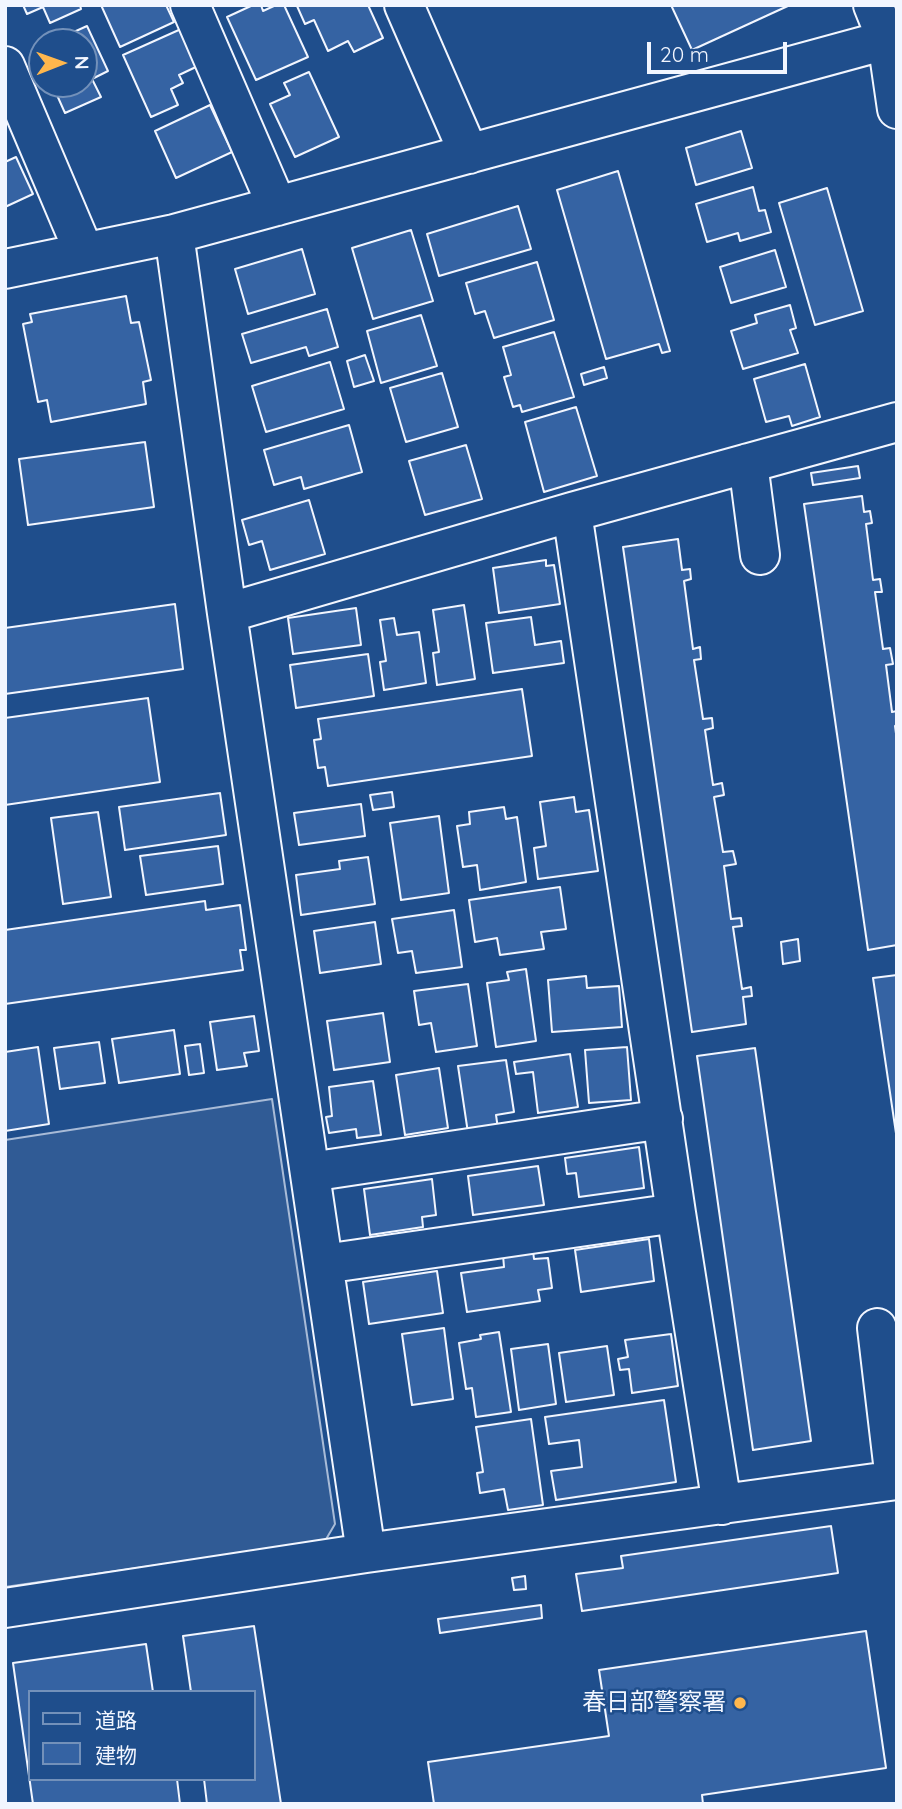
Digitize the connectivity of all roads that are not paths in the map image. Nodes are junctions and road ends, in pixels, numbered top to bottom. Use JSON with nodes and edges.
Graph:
{"nodes":[{"id":1,"x":190,"y":5,"type":"edge"},
{"id":2,"x":404,"y":5,"type":"edge"},
{"id":3,"x":885,"y":27,"type":"edge"},
{"id":4,"x":5,"y":66,"type":"edge"},
{"id":5,"x":897,"y":109,"type":"edge"},
{"id":6,"x":469,"y":154,"type":"junction"},
{"id":7,"x":277,"y":206,"type":"junction"},
{"id":8,"x":174,"y":234,"type":"junction"},
{"id":9,"x":84,"y":253,"type":"junction"},
{"id":10,"x":5,"y":269,"type":"edge"},
{"id":11,"x":897,"y":422,"type":"edge"},
{"id":12,"x":748,"y":463,"type":"junction"},
{"id":13,"x":572,"y":512,"type":"junction"},
{"id":14,"x":760,"y":555,"type":"dead end"},
{"id":15,"x":227,"y":613,"type":"junction"},
{"id":16,"x":663,"y":1119,"type":"junction"},
{"id":17,"x":310,"y":1172,"type":"junction"},
{"id":18,"x":676,"y":1213,"type":"junction"},
{"id":19,"x":324,"y":1264,"type":"junction"},
{"id":20,"x":877,"y":1328,"type":"dead end"},
{"id":21,"x":896,"y":1480,"type":"edge"},
{"id":22,"x":722,"y":1505,"type":"junction"},
{"id":23,"x":366,"y":1553,"type":"junction"},
{"id":24,"x":5,"y":1608,"type":"edge"}],
"edges":[{"from":1,"to":7,"type":"street"},
{"from":2,"to":6,"type":"street"},
{"from":3,"to":5,"type":"street"},
{"from":3,"to":6,"type":"street"},
{"from":4,"to":9,"type":"street"},
{"from":6,"to":7,"type":"street"},
{"from":7,"to":8,"type":"street"},
{"from":8,"to":9,"type":"street"},
{"from":8,"to":15,"type":"street"},
{"from":9,"to":10,"type":"street"},
{"from":11,"to":12,"type":"street"},
{"from":12,"to":13,"type":"street"},
{"from":12,"to":14,"type":"street"},
{"from":13,"to":15,"type":"street"},
{"from":13,"to":16,"type":"street"},
{"from":15,"to":17,"type":"street"},
{"from":16,"to":17,"type":"street"},
{"from":16,"to":18,"type":"street"},
{"from":17,"to":19,"type":"street"},
{"from":18,"to":19,"type":"street"},
{"from":18,"to":22,"type":"street"},
{"from":19,"to":23,"type":"street"},
{"from":20,"to":21,"type":"street"},
{"from":21,"to":22,"type":"street"},
{"from":22,"to":23,"type":"street"},
{"from":23,"to":24,"type":"street"}]}
